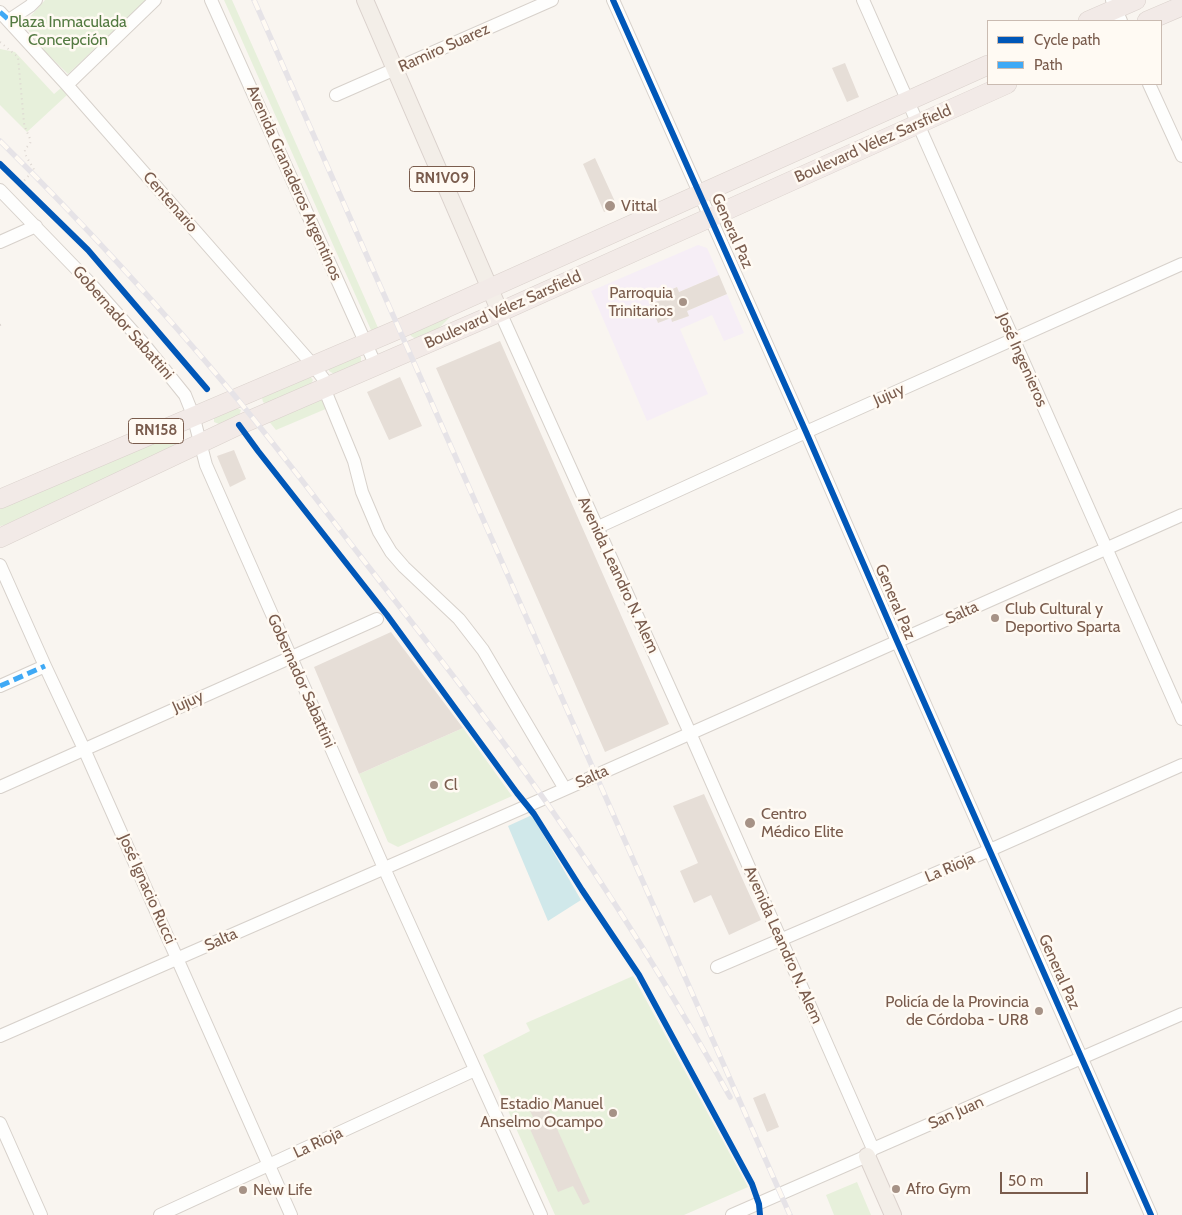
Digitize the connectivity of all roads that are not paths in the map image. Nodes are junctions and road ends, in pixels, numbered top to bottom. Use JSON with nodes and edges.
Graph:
{"nodes":[{"id":1,"x":36,"y":0,"type":"edge"},
{"id":2,"x":155,"y":0,"type":"edge"},
{"id":3,"x":212,"y":0,"type":"edge"},
{"id":4,"x":365,"y":0,"type":"edge"},
{"id":5,"x":552,"y":0,"type":"edge"},
{"id":6,"x":613,"y":0,"type":"edge"},
{"id":7,"x":863,"y":0,"type":"edge"},
{"id":8,"x":1136,"y":0,"type":"edge"},
{"id":9,"x":1182,"y":6,"type":"edge"},
{"id":10,"x":1116,"y":10,"type":"edge"},
{"id":11,"x":4,"y":16,"type":"edge"},
{"id":12,"x":1091,"y":20,"type":"edge"},
{"id":13,"x":1149,"y":20,"type":"edge"},
{"id":14,"x":987,"y":65,"type":"edge"},
{"id":15,"x":395,"y":70,"type":"junction"},
{"id":16,"x":67,"y":85,"type":"junction"},
{"id":17,"x":1006,"y":85,"type":"edge"},
{"id":18,"x":1149,"y":85,"type":"edge"},
{"id":19,"x":336,"y":95,"type":"dead end"},
{"id":20,"x":908,"y":101,"type":"junction"},
{"id":21,"x":918,"y":124,"type":"junction"},
{"id":22,"x":1182,"y":156,"type":"edge"},
{"id":23,"x":0,"y":190,"type":"edge"},
{"id":24,"x":700,"y":193,"type":"junction"},
{"id":25,"x":710,"y":217,"type":"junction"},
{"id":26,"x":36,"y":226,"type":"junction"},
{"id":27,"x":0,"y":242,"type":"edge"},
{"id":28,"x":1182,"y":264,"type":"edge"},
{"id":29,"x":489,"y":288,"type":"junction"},
{"id":30,"x":500,"y":312,"type":"junction"},
{"id":31,"x":1013,"y":340,"type":"junction"},
{"id":32,"x":365,"y":343,"type":"junction"},
{"id":33,"x":313,"y":365,"type":"junction"},
{"id":34,"x":376,"y":366,"type":"junction"},
{"id":35,"x":326,"y":387,"type":"junction"},
{"id":36,"x":194,"y":415,"type":"junction"},
{"id":37,"x":806,"y":432,"type":"junction"},
{"id":38,"x":200,"y":444,"type":"junction"},
{"id":39,"x":0,"y":499,"type":"edge"},
{"id":40,"x":1182,"y":515,"type":"edge"},
{"id":41,"x":596,"y":528,"type":"junction"},
{"id":42,"x":0,"y":538,"type":"edge"},
{"id":43,"x":1106,"y":549,"type":"junction"},
{"id":44,"x":0,"y":565,"type":"edge"},
{"id":45,"x":377,"y":619,"type":"dead end"},
{"id":46,"x":896,"y":642,"type":"junction"},
{"id":47,"x":290,"y":657,"type":"junction"},
{"id":48,"x":45,"y":666,"type":"junction"},
{"id":49,"x":0,"y":686,"type":"edge"},
{"id":50,"x":1182,"y":719,"type":"edge"},
{"id":51,"x":690,"y":733,"type":"junction"},
{"id":52,"x":84,"y":749,"type":"junction"},
{"id":53,"x":1182,"y":765,"type":"edge"},
{"id":54,"x":0,"y":787,"type":"edge"},
{"id":55,"x":565,"y":789,"type":"junction"},
{"id":56,"x":990,"y":850,"type":"junction"},
{"id":57,"x":384,"y":868,"type":"junction"},
{"id":58,"x":781,"y":940,"type":"junction"},
{"id":59,"x":178,"y":959,"type":"junction"},
{"id":60,"x":717,"y":967,"type":"dead end"},
{"id":61,"x":1182,"y":1014,"type":"edge"},
{"id":62,"x":0,"y":1036,"type":"edge"},
{"id":63,"x":1082,"y":1057,"type":"junction"},
{"id":64,"x":475,"y":1070,"type":"junction"},
{"id":65,"x":0,"y":1123,"type":"edge"},
{"id":66,"x":870,"y":1153,"type":"junction"},
{"id":67,"x":268,"y":1165,"type":"junction"},
{"id":68,"x":41,"y":1215,"type":"edge"},
{"id":69,"x":160,"y":1215,"type":"edge"},
{"id":70,"x":291,"y":1215,"type":"edge"},
{"id":71,"x":541,"y":1215,"type":"edge"},
{"id":72,"x":732,"y":1215,"type":"edge"},
{"id":73,"x":893,"y":1215,"type":"edge"},
{"id":74,"x":1151,"y":1215,"type":"edge"}],
"edges":[{"from":1,"to":11,"type":"street"},
{"from":2,"to":16,"type":"street"},
{"from":3,"to":32,"type":"street","name":"Avenida Granaderos Argentinos"},
{"from":4,"to":15,"type":"main road","name":"Avenida Leandro N. Alem","number":"RN1V09"},
{"from":5,"to":15,"type":"street","name":"Ramiro Suarez"},
{"from":6,"to":24,"type":"street","name":"General Paz"},
{"from":7,"to":20,"type":"street","name":"José Ingenieros"},
{"from":8,"to":10,"type":"highway"},
{"from":9,"to":13,"type":"highway"},
{"from":10,"to":12,"type":"highway"},
{"from":11,"to":16,"type":"street","name":"Centenario"},
{"from":14,"to":20,"type":"highway","name":"Boulevard Vélez Sarsfield","number":"RN158"},
{"from":15,"to":19,"type":"street","name":"Ramiro Suarez"},
{"from":15,"to":29,"type":"main road","name":"Avenida Leandro N. Alem","number":"RN1V09"},
{"from":16,"to":33,"type":"street","name":"Centenario"},
{"from":17,"to":21,"type":"highway","name":"Boulevard Vélez Sarsfield","number":"RN158"},
{"from":18,"to":22,"type":"street"},
{"from":20,"to":21,"type":"street","name":"José Ingenieros"},
{"from":20,"to":24,"type":"highway","name":"Boulevard Vélez Sarsfield","number":"RN158"},
{"from":21,"to":25,"type":"highway","name":"Boulevard Vélez Sarsfield","number":"RN158"},
{"from":21,"to":31,"type":"street","name":"José Ingenieros"},
{"from":23,"to":26,"type":"street","name":"Gobernador Sabattini"},
{"from":24,"to":25,"type":"street","name":"General Paz"},
{"from":24,"to":29,"type":"highway","name":"Boulevard Vélez Sarsfield","number":"RN158"},
{"from":25,"to":30,"type":"highway","name":"Boulevard Vélez Sarsfield","number":"RN158"},
{"from":25,"to":37,"type":"street","name":"General Paz"},
{"from":26,"to":27,"type":"street"},
{"from":26,"to":36,"type":"street","name":"Gobernador Sabattini"},
{"from":28,"to":31,"type":"street","name":"Jujuy"},
{"from":29,"to":30,"type":"main road","name":"Avenida Leandro N. Alem","number":"RN1V09"},
{"from":29,"to":32,"type":"highway","name":"Boulevard Vélez Sarsfield","number":"RN158"},
{"from":30,"to":34,"type":"highway","name":"Boulevard Vélez Sarsfield","number":"RN158"},
{"from":30,"to":41,"type":"street","name":"Avenida Leandro N. Alem"},
{"from":31,"to":37,"type":"street","name":"Jujuy"},
{"from":31,"to":43,"type":"street","name":"José Ingenieros"},
{"from":32,"to":33,"type":"highway","name":"Boulevard Vélez Sarsfield","number":"RN158"},
{"from":32,"to":34,"type":"street","name":"Avenida Granaderos Argentinos"},
{"from":33,"to":35,"type":"street","name":"Centenario"},
{"from":33,"to":36,"type":"highway","name":"Boulevard Vélez Sarsfield","number":"RN158"},
{"from":34,"to":35,"type":"highway","name":"Boulevard Vélez Sarsfield","number":"RN158"},
{"from":35,"to":38,"type":"highway","name":"Boulevard Vélez Sarsfield","number":"RN158"},
{"from":35,"to":55,"type":"street","name":"Centenario"},
{"from":36,"to":38,"type":"street","name":"Gobernador Sabattini"},
{"from":36,"to":39,"type":"highway","name":"Boulevard Vélez Sarsfield","number":"RN158"},
{"from":37,"to":41,"type":"street","name":"Jujuy"},
{"from":37,"to":46,"type":"street","name":"General Paz"},
{"from":38,"to":42,"type":"highway","name":"Boulevard Vélez Sarsfield","number":"RN158"},
{"from":38,"to":47,"type":"street","name":"Gobernador Sabattini"},
{"from":40,"to":43,"type":"street","name":"Salta"},
{"from":41,"to":51,"type":"street","name":"Avenida Leandro N. Alem"},
{"from":43,"to":46,"type":"street","name":"Salta"},
{"from":43,"to":50,"type":"street","name":"José Ingenieros"},
{"from":44,"to":48,"type":"street","name":"José Ignacio Rucci"},
{"from":45,"to":47,"type":"street","name":"Jujuy"},
{"from":46,"to":51,"type":"street","name":"Salta"},
{"from":46,"to":56,"type":"street","name":"General Paz"},
{"from":47,"to":52,"type":"street","name":"Jujuy"},
{"from":47,"to":57,"type":"street","name":"Gobernador Sabattini"},
{"from":48,"to":49,"type":"street"},
{"from":48,"to":52,"type":"street","name":"José Ignacio Rucci"},
{"from":51,"to":55,"type":"street","name":"Salta"},
{"from":51,"to":58,"type":"street","name":"Avenida Leandro N. Alem"},
{"from":52,"to":54,"type":"street","name":"Jujuy"},
{"from":52,"to":59,"type":"street","name":"José Ignacio Rucci"},
{"from":53,"to":56,"type":"street","name":"La Rioja"},
{"from":55,"to":57,"type":"street","name":"Salta"},
{"from":56,"to":58,"type":"street","name":"La Rioja"},
{"from":56,"to":63,"type":"street","name":"General Paz"},
{"from":57,"to":59,"type":"street","name":"Salta"},
{"from":57,"to":64,"type":"street","name":"Gobernador Sabattini"},
{"from":58,"to":60,"type":"street","name":"La Rioja"},
{"from":58,"to":66,"type":"street","name":"Avenida Leandro N. Alem"},
{"from":59,"to":62,"type":"street","name":"Salta"},
{"from":59,"to":67,"type":"street","name":"José Ignacio Rucci"},
{"from":61,"to":63,"type":"street","name":"San Juan"},
{"from":63,"to":66,"type":"street","name":"San Juan"},
{"from":63,"to":74,"type":"street","name":"General Paz"},
{"from":64,"to":67,"type":"street","name":"La Rioja"},
{"from":64,"to":71,"type":"street","name":"Gobernador Sabattini"},
{"from":65,"to":68,"type":"street"},
{"from":66,"to":72,"type":"street","name":"San Juan"},
{"from":66,"to":73,"type":"main road","name":"Avenida Leandro N. Alem"},
{"from":67,"to":69,"type":"street","name":"La Rioja"},
{"from":67,"to":70,"type":"street","name":"José Ignacio Rucci"}]}
